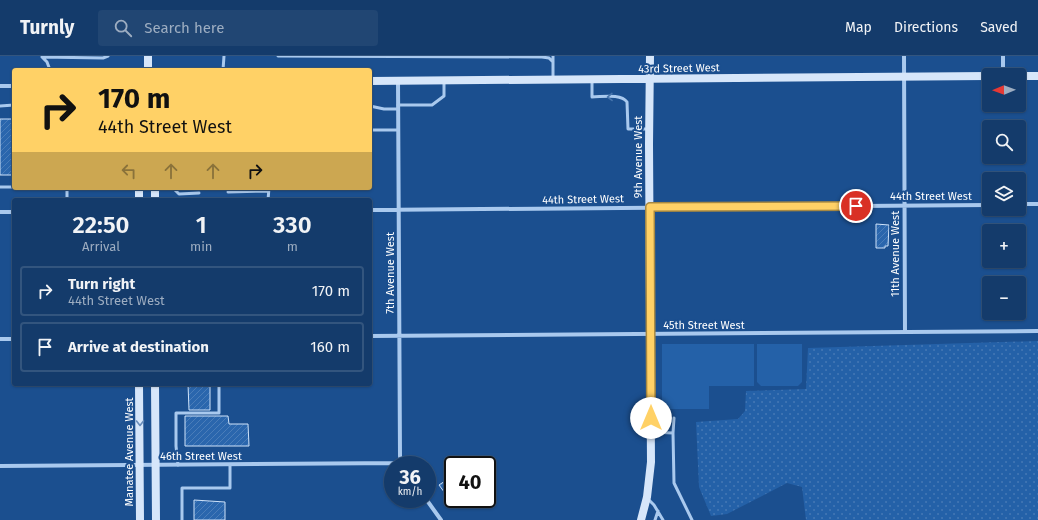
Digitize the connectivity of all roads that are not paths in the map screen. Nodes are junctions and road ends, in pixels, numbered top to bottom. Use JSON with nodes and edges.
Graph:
{"nodes":[{"id":1,"x":42,"y":56,"type":"edge"},
{"id":2,"x":108,"y":56,"type":"edge"},
{"id":3,"x":148,"y":56,"type":"edge"},
{"id":4,"x":224,"y":56,"type":"edge"},
{"id":5,"x":278,"y":56,"type":"edge"},
{"id":6,"x":553,"y":56,"type":"edge"},
{"id":7,"x":650,"y":56,"type":"edge"},
{"id":8,"x":904,"y":56,"type":"edge"},
{"id":9,"x":1003,"y":56,"type":"edge"},
{"id":10,"x":553,"y":62,"type":"junction"},
{"id":11,"x":49,"y":68,"type":"edge"},
{"id":12,"x":148,"y":68,"type":"edge"},
{"id":13,"x":223,"y":68,"type":"edge"},
{"id":14,"x":1003,"y":68,"type":"edge"},
{"id":15,"x":982,"y":76,"type":"edge"},
{"id":16,"x":1026,"y":76,"type":"edge"},
{"id":17,"x":1038,"y":76,"type":"edge"},
{"id":18,"x":904,"y":77,"type":"junction"},
{"id":19,"x":592,"y":79,"type":"junction"},
{"id":20,"x":650,"y":79,"type":"junction"},
{"id":21,"x":398,"y":80,"type":"junction"},
{"id":22,"x":444,"y":80,"type":"junction"},
{"id":23,"x":553,"y":80,"type":"junction"},
{"id":24,"x":372,"y":81,"type":"edge"},
{"id":25,"x":0,"y":86,"type":"edge"},
{"id":26,"x":12,"y":86,"type":"edge"},
{"id":27,"x":12,"y":105,"type":"edge"},
{"id":28,"x":0,"y":106,"type":"edge"},
{"id":29,"x":372,"y":106,"type":"edge"},
{"id":30,"x":398,"y":107,"type":"junction"},
{"id":31,"x":649,"y":129,"type":"junction"},
{"id":32,"x":372,"y":130,"type":"edge"},
{"id":33,"x":398,"y":130,"type":"junction"},
{"id":34,"x":0,"y":187,"type":"edge"},
{"id":35,"x":12,"y":187,"type":"edge"},
{"id":36,"x":174,"y":190,"type":"edge"},
{"id":37,"x":268,"y":190,"type":"edge"},
{"id":38,"x":228,"y":192,"type":"dead end"},
{"id":39,"x":199,"y":193,"type":"dead end"},
{"id":40,"x":1026,"y":204,"type":"edge"},
{"id":41,"x":1038,"y":204,"type":"edge"},
{"id":42,"x":904,"y":205,"type":"junction"},
{"id":43,"x":982,"y":205,"type":"edge"},
{"id":44,"x":650,"y":207,"type":"junction"},
{"id":45,"x":372,"y":210,"type":"edge"},
{"id":46,"x":398,"y":210,"type":"junction"},
{"id":47,"x":0,"y":212,"type":"edge"},
{"id":48,"x":12,"y":212,"type":"edge"},
{"id":49,"x":1038,"y":331,"type":"edge"},
{"id":50,"x":905,"y":332,"type":"junction"},
{"id":51,"x":651,"y":334,"type":"junction"},
{"id":52,"x":372,"y":336,"type":"edge"},
{"id":53,"x":400,"y":336,"type":"junction"},
{"id":54,"x":0,"y":339,"type":"edge"},
{"id":55,"x":12,"y":339,"type":"edge"},
{"id":56,"x":139,"y":386,"type":"edge"},
{"id":57,"x":155,"y":386,"type":"edge"},
{"id":58,"x":219,"y":386,"type":"edge"},
{"id":59,"x":674,"y":418,"type":"dead end"},
{"id":60,"x":651,"y":432,"type":"junction"},
{"id":61,"x":673,"y":433,"type":"junction"},
{"id":62,"x":400,"y":456,"type":"edge"},
{"id":63,"x":384,"y":464,"type":"edge"},
{"id":64,"x":156,"y":465,"type":"junction"},
{"id":65,"x":178,"y":465,"type":"junction"},
{"id":66,"x":230,"y":465,"type":"junction"},
{"id":67,"x":0,"y":466,"type":"edge"},
{"id":68,"x":140,"y":466,"type":"junction"},
{"id":69,"x":647,"y":497,"type":"junction"},
{"id":70,"x":432,"y":508,"type":"edge"},
{"id":71,"x":658,"y":511,"type":"junction"},
{"id":72,"x":140,"y":520,"type":"edge"},
{"id":73,"x":156,"y":520,"type":"edge"},
{"id":74,"x":182,"y":520,"type":"edge"},
{"id":75,"x":441,"y":520,"type":"edge"},
{"id":76,"x":641,"y":520,"type":"edge"},
{"id":77,"x":655,"y":520,"type":"edge"},
{"id":78,"x":663,"y":520,"type":"edge"},
{"id":79,"x":692,"y":520,"type":"edge"}],
"edges":[{"from":1,"to":2,"type":"lane"},
{"from":1,"to":11,"type":"lane"},
{"from":3,"to":12,"type":"street"},
{"from":4,"to":13,"type":"lane"},
{"from":5,"to":10,"type":"lane"},
{"from":6,"to":10,"type":"lane"},
{"from":7,"to":20,"type":"street","name":"9th Avenue West"},
{"from":8,"to":18,"type":"street","name":"11th Avenue West"},
{"from":9,"to":14,"type":"street"},
{"from":10,"to":23,"type":"lane"},
{"from":15,"to":18,"type":"street","name":"43rd Street West"},
{"from":16,"to":17,"type":"street"},
{"from":18,"to":20,"type":"street","name":"43rd Street West"},
{"from":18,"to":42,"type":"street","name":"11th Avenue West"},
{"from":19,"to":20,"type":"street","name":"43rd Street West"},
{"from":19,"to":23,"type":"street","name":"43rd Street West"},
{"from":31,"to":19,"type":"lane","one_way":true},
{"from":20,"to":31,"type":"street","name":"9th Avenue West"},
{"from":21,"to":22,"type":"street","name":"43rd Street West"},
{"from":21,"to":24,"type":"street","name":"43rd Street West"},
{"from":21,"to":30,"type":"street","name":"7th Avenue West"},
{"from":22,"to":23,"type":"street","name":"43rd Street West"},
{"from":22,"to":30,"type":"lane"},
{"from":25,"to":26,"type":"street"},
{"from":27,"to":28,"type":"lane"},
{"from":29,"to":30,"type":"lane"},
{"from":30,"to":33,"type":"street","name":"7th Avenue West"},
{"from":31,"to":44,"type":"street","name":"9th Avenue West"},
{"from":32,"to":33,"type":"lane"},
{"from":33,"to":46,"type":"street","name":"7th Avenue West"},
{"from":34,"to":35,"type":"lane"},
{"from":36,"to":39,"type":"lane"},
{"from":37,"to":38,"type":"lane"},
{"from":40,"to":41,"type":"street"},
{"from":42,"to":43,"type":"street","name":"44th Street West"},
{"from":42,"to":44,"type":"street","name":"44th Street West"},
{"from":42,"to":50,"type":"street","name":"11th Avenue West"},
{"from":44,"to":46,"type":"street","name":"44th Street West"},
{"from":44,"to":51,"type":"street","name":"9th Avenue West"},
{"from":45,"to":46,"type":"street","name":"44th Street West"},
{"from":46,"to":53,"type":"street","name":"7th Avenue West"},
{"from":47,"to":48,"type":"street"},
{"from":49,"to":50,"type":"street","name":"45th Street West"},
{"from":50,"to":51,"type":"street","name":"45th Street West"},
{"from":51,"to":53,"type":"street","name":"45th Street West"},
{"from":51,"to":60,"type":"street","name":"9th Avenue West"},
{"from":52,"to":53,"type":"street","name":"45th Street West"},
{"from":53,"to":62,"type":"street","name":"7th Avenue West"},
{"from":54,"to":55,"type":"street"},
{"from":56,"to":68,"type":"street","name":"Manatee Avenue West","one_way":true},
{"from":57,"to":64,"type":"street"},
{"from":58,"to":65,"type":"lane"},
{"from":59,"to":61,"type":"lane"},
{"from":60,"to":61,"type":"lane"},
{"from":60,"to":69,"type":"street","name":"9th Avenue West"},
{"from":61,"to":79,"type":"lane"},
{"from":63,"to":66,"type":"street","name":"46th Street West"},
{"from":64,"to":65,"type":"street","name":"46th Street West"},
{"from":64,"to":68,"type":"street","name":"46th Street West"},
{"from":64,"to":73,"type":"street"},
{"from":65,"to":66,"type":"street","name":"46th Street West"},
{"from":66,"to":74,"type":"lane"},
{"from":67,"to":68,"type":"street","name":"46th Street West"},
{"from":68,"to":72,"type":"street","name":"Manatee Avenue West"},
{"from":69,"to":71,"type":"lane"},
{"from":69,"to":76,"type":"street","name":"9th Avenue West"},
{"from":70,"to":75,"type":"street"},
{"from":71,"to":77,"type":"lane"},
{"from":71,"to":78,"type":"lane"}]}
